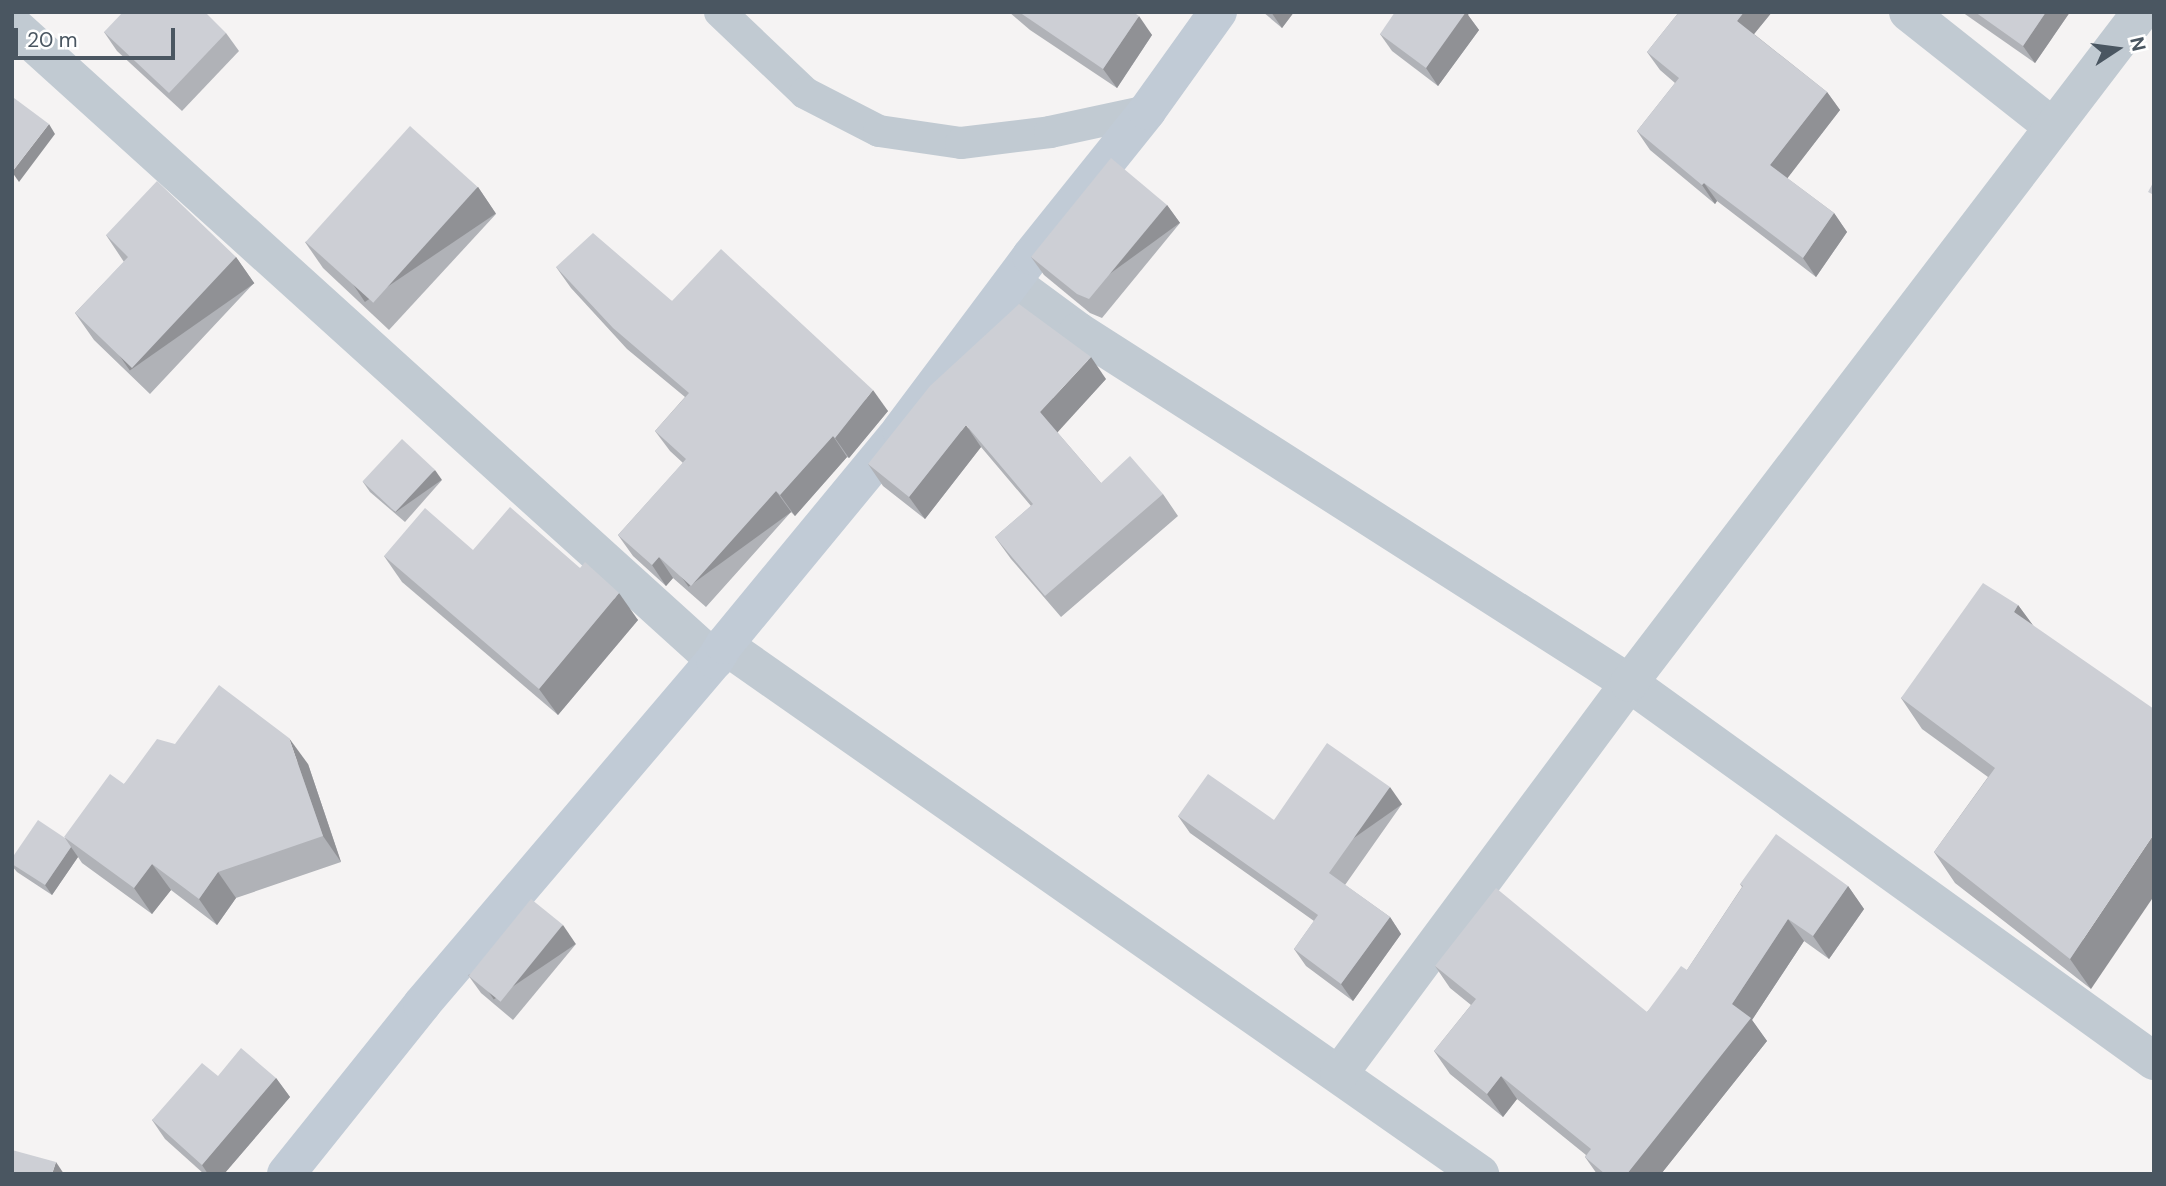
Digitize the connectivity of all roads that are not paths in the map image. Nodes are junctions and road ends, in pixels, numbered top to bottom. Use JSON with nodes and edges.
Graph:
{"nodes":[{"id":1,"x":720,"y":12,"type":"edge"},
{"id":2,"x":1218,"y":12,"type":"edge"},
{"id":3,"x":1908,"y":12,"type":"edge"},
{"id":4,"x":2141,"y":12,"type":"edge"},
{"id":5,"x":12,"y":24,"type":"edge"},
{"id":6,"x":1147,"y":111,"type":"junction"},
{"id":7,"x":2053,"y":127,"type":"junction"},
{"id":8,"x":1013,"y":283,"type":"junction"},
{"id":9,"x":720,"y":653,"type":"junction"},
{"id":10,"x":1629,"y":682,"type":"junction"},
{"id":11,"x":2154,"y":1061,"type":"edge"},
{"id":12,"x":1339,"y":1074,"type":"junction"},
{"id":13,"x":286,"y":1174,"type":"edge"},
{"id":14,"x":1480,"y":1174,"type":"edge"}],
"edges":[{"from":1,"to":6,"type":"lane"},
{"from":2,"to":6,"type":"street"},
{"from":3,"to":7,"type":"street"},
{"from":4,"to":7,"type":"street"},
{"from":5,"to":9,"type":"street"},
{"from":6,"to":8,"type":"street"},
{"from":7,"to":10,"type":"street"},
{"from":8,"to":9,"type":"street"},
{"from":8,"to":10,"type":"street"},
{"from":9,"to":12,"type":"street"},
{"from":9,"to":13,"type":"street"},
{"from":10,"to":11,"type":"street"},
{"from":10,"to":12,"type":"street"},
{"from":12,"to":14,"type":"street"}]}
